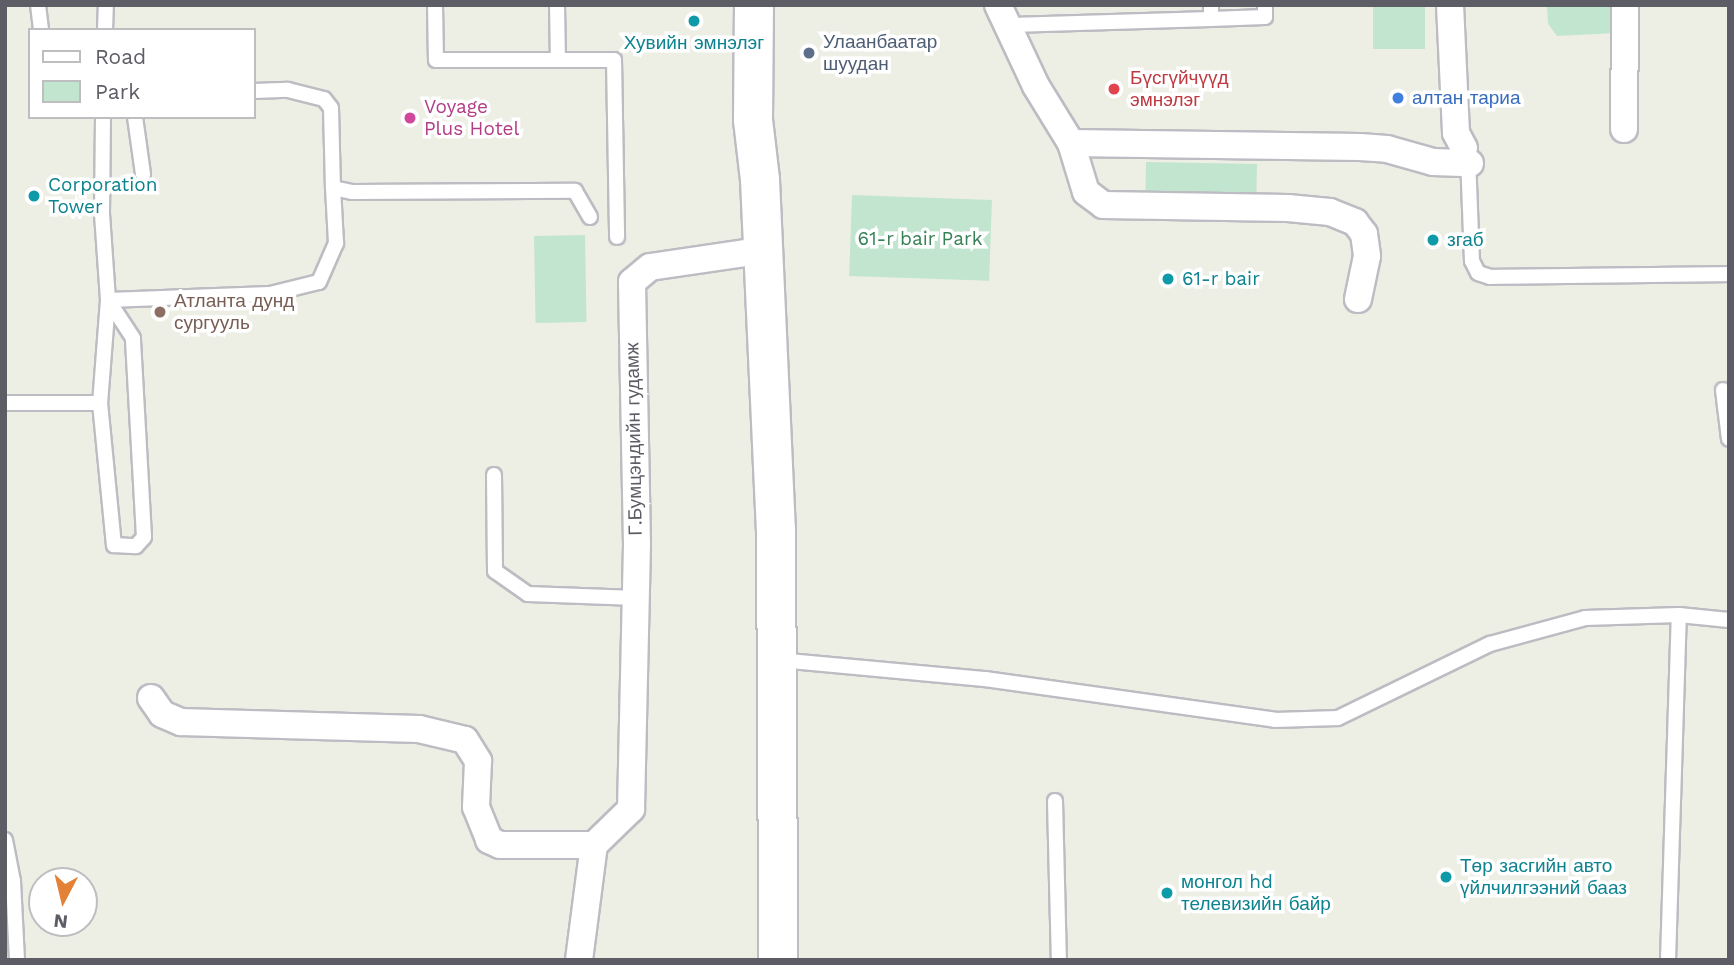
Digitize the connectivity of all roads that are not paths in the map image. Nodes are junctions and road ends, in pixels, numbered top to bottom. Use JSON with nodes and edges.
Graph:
{"nodes":[{"id":1,"x":38,"y":5,"type":"edge"},
{"id":2,"x":106,"y":5,"type":"edge"},
{"id":3,"x":435,"y":5,"type":"edge"},
{"id":4,"x":557,"y":5,"type":"edge"},
{"id":5,"x":754,"y":5,"type":"edge"},
{"id":6,"x":1265,"y":5,"type":"edge"},
{"id":7,"x":1451,"y":5,"type":"edge"},
{"id":8,"x":1625,"y":5,"type":"edge"},
{"id":9,"x":1211,"y":12,"type":"edge"},
{"id":10,"x":1004,"y":15,"type":"edge"},
{"id":11,"x":41,"y":28,"type":"edge"},
{"id":12,"x":105,"y":28,"type":"edge"},
{"id":13,"x":558,"y":60,"type":"junction"},
{"id":14,"x":256,"y":91,"type":"edge"},
{"id":15,"x":103,"y":119,"type":"edge"},
{"id":16,"x":135,"y":119,"type":"edge"},
{"id":17,"x":1624,"y":129,"type":"dead end"},
{"id":18,"x":1071,"y":143,"type":"junction"},
{"id":19,"x":1467,"y":155,"type":"junction"},
{"id":20,"x":143,"y":174,"type":"dead end"},
{"id":21,"x":333,"y":188,"type":"junction"},
{"id":22,"x":590,"y":217,"type":"dead end"},
{"id":23,"x":617,"y":237,"type":"dead end"},
{"id":24,"x":760,"y":250,"type":"junction"},
{"id":25,"x":1729,"y":274,"type":"edge"},
{"id":26,"x":1358,"y":299,"type":"dead end"},
{"id":27,"x":108,"y":300,"type":"junction"},
{"id":28,"x":1724,"y":390,"type":"dead end"},
{"id":29,"x":5,"y":403,"type":"edge"},
{"id":30,"x":100,"y":403,"type":"junction"},
{"id":31,"x":1729,"y":439,"type":"edge"},
{"id":32,"x":494,"y":475,"type":"dead end"},
{"id":33,"x":636,"y":598,"type":"junction"},
{"id":34,"x":1679,"y":615,"type":"junction"},
{"id":35,"x":1729,"y":620,"type":"edge"},
{"id":36,"x":775,"y":660,"type":"junction"},
{"id":37,"x":151,"y":698,"type":"dead end"},
{"id":38,"x":1055,"y":801,"type":"dead end"},
{"id":39,"x":5,"y":840,"type":"edge"},
{"id":40,"x":594,"y":845,"type":"junction"},
{"id":41,"x":17,"y":960,"type":"edge"},
{"id":42,"x":579,"y":960,"type":"edge"},
{"id":43,"x":778,"y":960,"type":"edge"},
{"id":44,"x":1059,"y":960,"type":"edge"},
{"id":45,"x":1668,"y":960,"type":"edge"}],
"edges":[{"from":1,"to":11,"type":"lane"},
{"from":2,"to":12,"type":"lane"},
{"from":3,"to":13,"type":"lane"},
{"from":4,"to":13,"type":"lane"},
{"from":5,"to":24,"type":"street"},
{"from":6,"to":9,"type":"lane"},
{"from":7,"to":19,"type":"street"},
{"from":8,"to":17,"type":"street"},
{"from":9,"to":10,"type":"lane"},
{"from":10,"to":18,"type":"street"},
{"from":13,"to":23,"type":"lane"},
{"from":14,"to":21,"type":"lane"},
{"from":15,"to":27,"type":"lane"},
{"from":16,"to":20,"type":"lane"},
{"from":18,"to":19,"type":"street"},
{"from":18,"to":26,"type":"street"},
{"from":19,"to":25,"type":"lane"},
{"from":21,"to":22,"type":"lane"},
{"from":21,"to":27,"type":"lane"},
{"from":24,"to":33,"type":"street","name":"Г.Бумцэндийн гудамж"},
{"from":24,"to":36,"type":"street"},
{"from":27,"to":30,"type":"lane"},
{"from":27,"to":30,"type":"lane"},
{"from":28,"to":31,"type":"lane"},
{"from":29,"to":30,"type":"lane"},
{"from":32,"to":33,"type":"lane"},
{"from":33,"to":40,"type":"street","name":"Г.Бумцэндийн гудамж"},
{"from":34,"to":35,"type":"lane"},
{"from":34,"to":36,"type":"lane"},
{"from":34,"to":45,"type":"lane"},
{"from":36,"to":43,"type":"street"},
{"from":37,"to":40,"type":"street"},
{"from":38,"to":44,"type":"lane"},
{"from":39,"to":41,"type":"lane"},
{"from":40,"to":42,"type":"street"}]}
